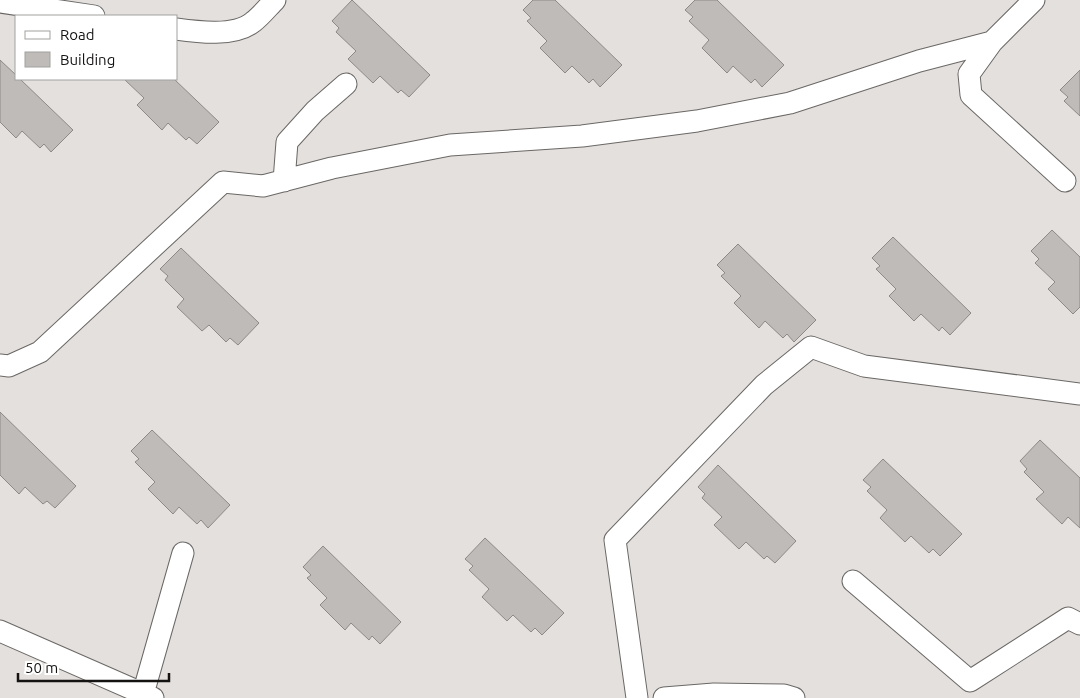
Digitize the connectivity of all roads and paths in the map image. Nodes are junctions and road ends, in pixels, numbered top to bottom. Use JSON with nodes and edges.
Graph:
{"nodes":[{"id":1,"x":276,"y":0,"type":"edge"},
{"id":2,"x":1034,"y":0,"type":"edge"},
{"id":3,"x":0,"y":2,"type":"edge"},
{"id":4,"x":87,"y":15,"type":"edge"},
{"id":5,"x":178,"y":29,"type":"edge"},
{"id":6,"x":992,"y":42,"type":"junction"},
{"id":7,"x":346,"y":84,"type":"dead end"},
{"id":8,"x":284,"y":181,"type":"junction"},
{"id":9,"x":1065,"y":181,"type":"dead end"},
{"id":10,"x":0,"y":365,"type":"edge"},
{"id":11,"x":1080,"y":394,"type":"edge"},
{"id":12,"x":183,"y":553,"type":"dead end"},
{"id":13,"x":853,"y":581,"type":"dead end"},
{"id":14,"x":1080,"y":624,"type":"edge"},
{"id":15,"x":0,"y":630,"type":"edge"},
{"id":16,"x":148,"y":696,"type":"edge"},
{"id":17,"x":637,"y":698,"type":"edge"},
{"id":18,"x":664,"y":698,"type":"edge"},
{"id":19,"x":794,"y":698,"type":"edge"}],
"edges":[{"from":1,"to":5,"type":"street"},
{"from":2,"to":6,"type":"street"},
{"from":3,"to":4,"type":"street"},
{"from":6,"to":8,"type":"street"},
{"from":6,"to":9,"type":"street"},
{"from":7,"to":8,"type":"street"},
{"from":8,"to":10,"type":"street"},
{"from":11,"to":17,"type":"street"},
{"from":12,"to":16,"type":"street"},
{"from":13,"to":14,"type":"street"},
{"from":15,"to":16,"type":"street"},
{"from":18,"to":19,"type":"street"}]}
